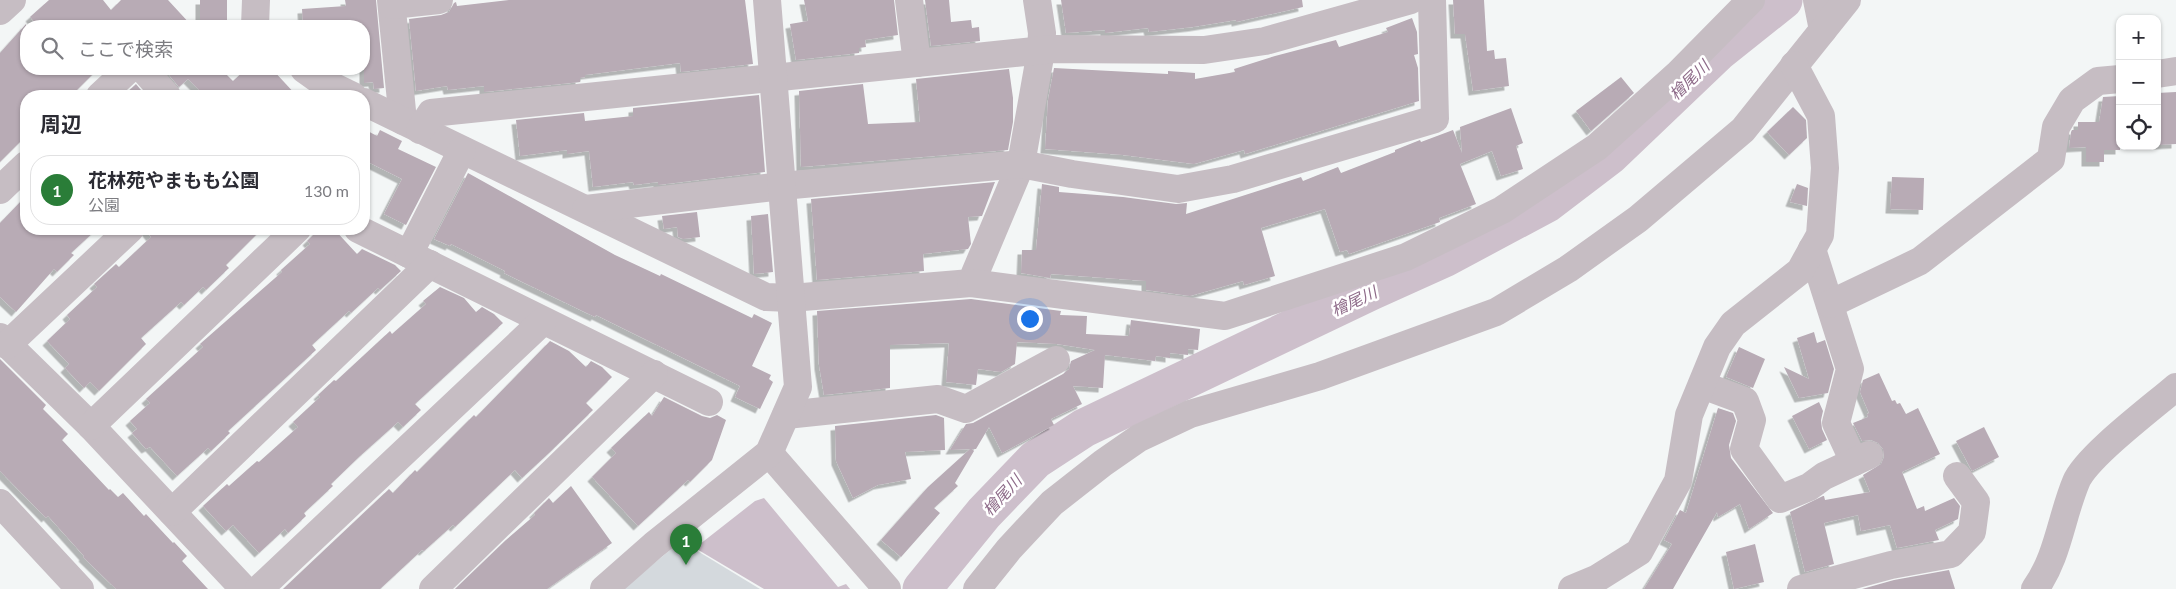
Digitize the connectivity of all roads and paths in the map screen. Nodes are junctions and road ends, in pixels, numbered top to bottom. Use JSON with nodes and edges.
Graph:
{"nodes":[{"id":1,"x":12,"y":0,"type":"edge"},
{"id":2,"x":256,"y":0,"type":"edge"},
{"id":3,"x":439,"y":0,"type":"edge"},
{"id":4,"x":767,"y":0,"type":"edge"},
{"id":5,"x":909,"y":0,"type":"edge"},
{"id":6,"x":1038,"y":0,"type":"edge"},
{"id":7,"x":1410,"y":0,"type":"edge"},
{"id":8,"x":1432,"y":0,"type":"edge"},
{"id":9,"x":1751,"y":0,"type":"edge"},
{"id":10,"x":1817,"y":0,"type":"edge"},
{"id":11,"x":1847,"y":0,"type":"edge"},
{"id":12,"x":391,"y":2,"type":"edge"},
{"id":13,"x":0,"y":11,"type":"edge"},
{"id":14,"x":255,"y":20,"type":"edge"},
{"id":15,"x":1823,"y":30,"type":"junction"},
{"id":16,"x":1041,"y":51,"type":"junction"},
{"id":17,"x":917,"y":63,"type":"junction"},
{"id":18,"x":1794,"y":65,"type":"junction"},
{"id":19,"x":2176,"y":71,"type":"edge"},
{"id":20,"x":2161,"y":73,"type":"edge"},
{"id":21,"x":123,"y":75,"type":"edge"},
{"id":22,"x":148,"y":75,"type":"edge"},
{"id":23,"x":312,"y":75,"type":"edge"},
{"id":24,"x":774,"y":78,"type":"junction"},
{"id":25,"x":2116,"y":80,"type":"edge"},
{"id":26,"x":106,"y":90,"type":"edge"},
{"id":27,"x":162,"y":90,"type":"edge"},
{"id":28,"x":341,"y":90,"type":"edge"},
{"id":29,"x":370,"y":105,"type":"edge"},
{"id":30,"x":411,"y":126,"type":"junction"},
{"id":31,"x":462,"y":150,"type":"junction"},
{"id":32,"x":1021,"y":164,"type":"junction"},
{"id":33,"x":20,"y":171,"type":"edge"},
{"id":34,"x":782,"y":186,"type":"junction"},
{"id":35,"x":0,"y":190,"type":"edge"},
{"id":36,"x":586,"y":209,"type":"junction"},
{"id":37,"x":123,"y":235,"type":"edge"},
{"id":38,"x":291,"y":235,"type":"edge"},
{"id":39,"x":370,"y":235,"type":"edge"},
{"id":40,"x":1812,"y":249,"type":"junction"},
{"id":41,"x":419,"y":259,"type":"junction"},
{"id":42,"x":971,"y":283,"type":"junction"},
{"id":43,"x":792,"y":298,"type":"junction"},
{"id":44,"x":1830,"y":304,"type":"junction"},
{"id":45,"x":543,"y":321,"type":"junction"},
{"id":46,"x":4,"y":341,"type":"edge"},
{"id":47,"x":1056,"y":360,"type":"dead end"},
{"id":48,"x":654,"y":374,"type":"junction"},
{"id":49,"x":1702,"y":385,"type":"junction"},
{"id":50,"x":2176,"y":387,"type":"edge"},
{"id":51,"x":709,"y":402,"type":"dead end"},
{"id":52,"x":786,"y":415,"type":"junction"},
{"id":53,"x":91,"y":426,"type":"junction"},
{"id":54,"x":769,"y":453,"type":"junction"},
{"id":55,"x":1958,"y":476,"type":"dead end"},
{"id":56,"x":0,"y":503,"type":"edge"},
{"id":57,"x":172,"y":512,"type":"junction"},
{"id":58,"x":1849,"y":583,"type":"edge"},
{"id":59,"x":1589,"y":586,"type":"edge"},
{"id":60,"x":80,"y":589,"type":"edge"},
{"id":61,"x":244,"y":589,"type":"edge"},
{"id":62,"x":259,"y":589,"type":"edge"},
{"id":63,"x":433,"y":589,"type":"edge"},
{"id":64,"x":604,"y":589,"type":"edge"},
{"id":65,"x":887,"y":589,"type":"edge"},
{"id":66,"x":977,"y":589,"type":"edge"},
{"id":67,"x":1802,"y":589,"type":"edge"},
{"id":68,"x":2035,"y":589,"type":"edge"}],
"edges":[{"from":1,"to":13,"type":"street"},
{"from":2,"to":14,"type":"street"},
{"from":3,"to":12,"type":"street"},
{"from":4,"to":24,"type":"street"},
{"from":5,"to":17,"type":"street"},
{"from":6,"to":16,"type":"street"},
{"from":7,"to":16,"type":"street"},
{"from":8,"to":32,"type":"street"},
{"from":9,"to":42,"type":"street"},
{"from":10,"to":15,"type":"street"},
{"from":11,"to":15,"type":"street"},
{"from":12,"to":30,"type":"street"},
{"from":15,"to":18,"type":"street"},
{"from":16,"to":17,"type":"street"},
{"from":16,"to":32,"type":"street"},
{"from":17,"to":24,"type":"street"},
{"from":18,"to":40,"type":"street"},
{"from":18,"to":66,"type":"street"},
{"from":19,"to":20,"type":"street"},
{"from":21,"to":26,"type":"street"},
{"from":22,"to":27,"type":"street"},
{"from":23,"to":28,"type":"street"},
{"from":24,"to":30,"type":"street"},
{"from":24,"to":34,"type":"street"},
{"from":25,"to":44,"type":"street"},
{"from":29,"to":30,"type":"street"},
{"from":30,"to":31,"type":"street"},
{"from":31,"to":36,"type":"street"},
{"from":31,"to":41,"type":"street"},
{"from":32,"to":34,"type":"street"},
{"from":32,"to":42,"type":"street"},
{"from":33,"to":35,"type":"street"},
{"from":34,"to":36,"type":"street"},
{"from":34,"to":43,"type":"street"},
{"from":36,"to":43,"type":"street"},
{"from":37,"to":46,"type":"street"},
{"from":38,"to":53,"type":"street"},
{"from":39,"to":41,"type":"street"},
{"from":40,"to":44,"type":"street"},
{"from":40,"to":49,"type":"street"},
{"from":41,"to":45,"type":"street"},
{"from":41,"to":57,"type":"street"},
{"from":42,"to":43,"type":"street"},
{"from":43,"to":52,"type":"street"},
{"from":44,"to":49,"type":"street"},
{"from":45,"to":48,"type":"street"},
{"from":45,"to":62,"type":"street"},
{"from":46,"to":53,"type":"street"},
{"from":47,"to":52,"type":"street"},
{"from":48,"to":51,"type":"street"},
{"from":48,"to":63,"type":"street"},
{"from":49,"to":59,"type":"street"},
{"from":50,"to":68,"type":"street"},
{"from":52,"to":54,"type":"street"},
{"from":53,"to":57,"type":"street"},
{"from":54,"to":64,"type":"street"},
{"from":54,"to":65,"type":"street"},
{"from":55,"to":58,"type":"street"},
{"from":56,"to":60,"type":"street"},
{"from":57,"to":61,"type":"street"},
{"from":58,"to":67,"type":"street"}]}
